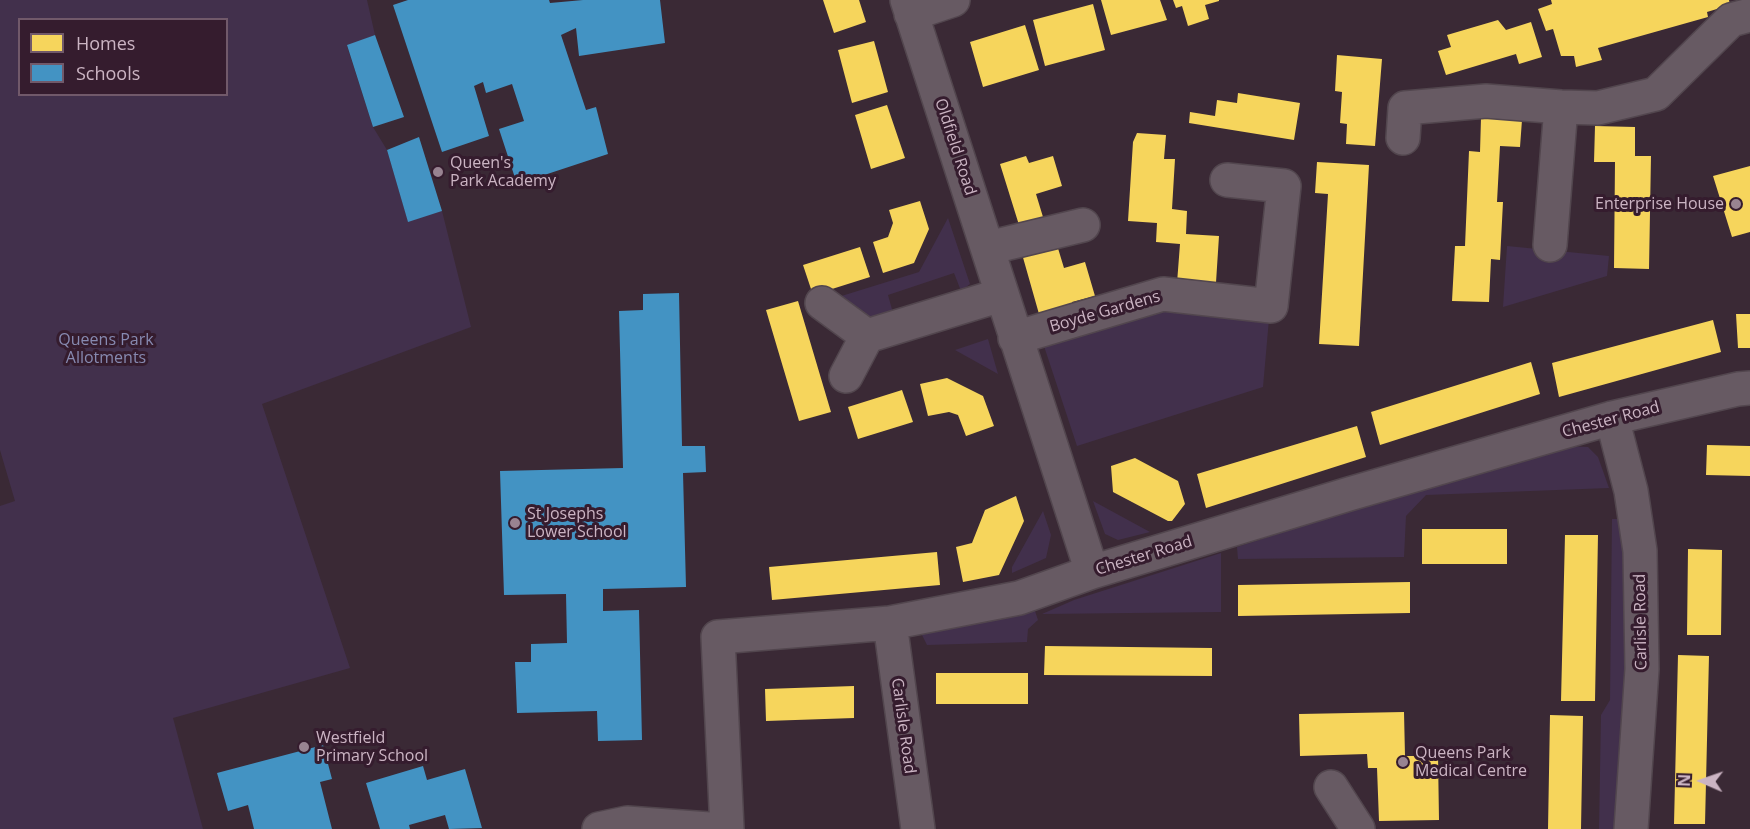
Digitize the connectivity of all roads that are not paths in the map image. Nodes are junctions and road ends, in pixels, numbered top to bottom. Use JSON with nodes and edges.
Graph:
{"nodes":[{"id":1,"x":953,"y":0,"type":"edge"},
{"id":2,"x":909,"y":7,"type":"edge"},
{"id":3,"x":1750,"y":15,"type":"edge"},
{"id":4,"x":1561,"y":107,"type":"junction"},
{"id":5,"x":1404,"y":123,"type":"dead end"},
{"id":6,"x":1227,"y":180,"type":"dead end"},
{"id":7,"x":1083,"y":225,"type":"dead end"},
{"id":8,"x":1550,"y":245,"type":"dead end"},
{"id":9,"x":988,"y":248,"type":"junction"},
{"id":10,"x":1001,"y":295,"type":"junction"},
{"id":11,"x":822,"y":303,"type":"dead end"},
{"id":12,"x":867,"y":336,"type":"junction"},
{"id":13,"x":1015,"y":338,"type":"junction"},
{"id":14,"x":846,"y":376,"type":"dead end"},
{"id":15,"x":1750,"y":388,"type":"edge"},
{"id":16,"x":1612,"y":418,"type":"junction"},
{"id":17,"x":1092,"y":572,"type":"junction"},
{"id":18,"x":890,"y":623,"type":"junction"},
{"id":19,"x":1331,"y":787,"type":"dead end"},
{"id":20,"x":599,"y":829,"type":"edge"},
{"id":21,"x":709,"y":829,"type":"edge"},
{"id":22,"x":727,"y":829,"type":"edge"},
{"id":23,"x":918,"y":829,"type":"edge"},
{"id":24,"x":1358,"y":829,"type":"edge"},
{"id":25,"x":1631,"y":829,"type":"edge"}],
"edges":[{"from":1,"to":2,"type":"street"},
{"from":2,"to":9,"type":"street","name":"Oldfield Road"},
{"from":3,"to":4,"type":"street"},
{"from":4,"to":5,"type":"street"},
{"from":4,"to":8,"type":"street"},
{"from":6,"to":13,"type":"street","name":"Boyde Gardens"},
{"from":7,"to":9,"type":"street"},
{"from":9,"to":10,"type":"street","name":"Oldfield Road"},
{"from":10,"to":12,"type":"street"},
{"from":10,"to":13,"type":"street","name":"Oldfield Road"},
{"from":11,"to":12,"type":"street"},
{"from":12,"to":14,"type":"street"},
{"from":13,"to":17,"type":"street","name":"Oldfield Road"},
{"from":15,"to":16,"type":"street","name":"Chester Road"},
{"from":16,"to":17,"type":"street","name":"Chester Road"},
{"from":16,"to":25,"type":"street","name":"Carlisle Road"},
{"from":17,"to":18,"type":"street","name":"Chester Road"},
{"from":18,"to":22,"type":"street","name":"Chester Road"},
{"from":18,"to":23,"type":"street","name":"Carlisle Road"},
{"from":19,"to":24,"type":"street"},
{"from":20,"to":21,"type":"street"}]}
